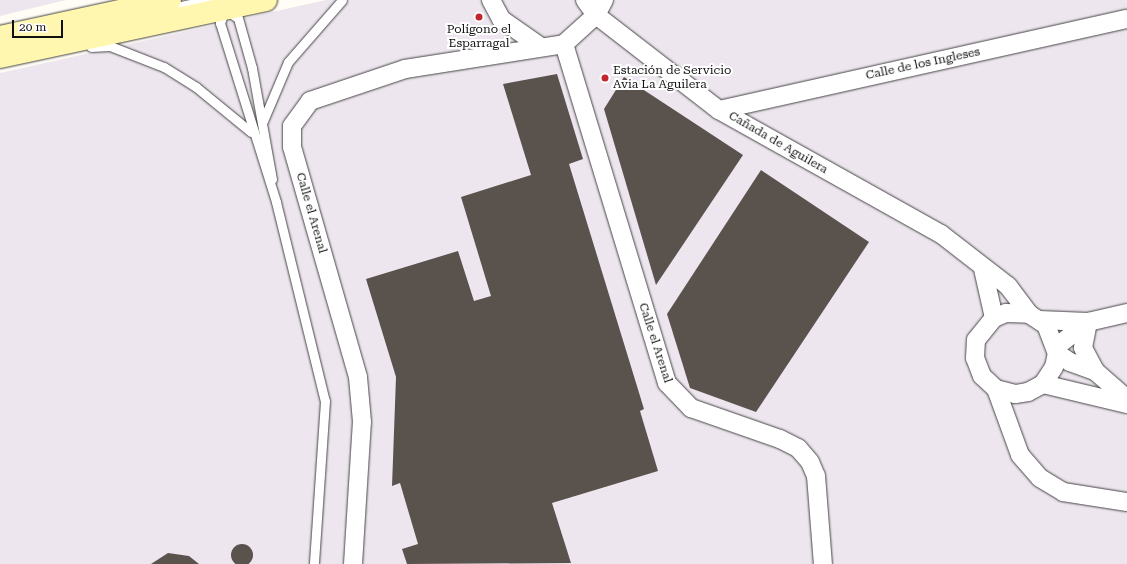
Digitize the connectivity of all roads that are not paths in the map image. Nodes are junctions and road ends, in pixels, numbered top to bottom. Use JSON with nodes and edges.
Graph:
{"nodes":[{"id":1,"x":170,"y":0,"type":"edge"},
{"id":2,"x":266,"y":0,"type":"edge"},
{"id":3,"x":342,"y":0,"type":"edge"},
{"id":4,"x":491,"y":0,"type":"edge"},
{"id":5,"x":585,"y":0,"type":"edge"},
{"id":6,"x":228,"y":4,"type":"edge"},
{"id":7,"x":600,"y":8,"type":"edge"},
{"id":8,"x":1127,"y":19,"type":"edge"},
{"id":9,"x":67,"y":23,"type":"junction"},
{"id":10,"x":0,"y":38,"type":"edge"},
{"id":11,"x":564,"y":44,"type":"junction"},
{"id":12,"x":540,"y":47,"type":"junction"},
{"id":13,"x":50,"y":48,"type":"junction"},
{"id":14,"x":0,"y":57,"type":"edge"},
{"id":15,"x":719,"y":110,"type":"junction"},
{"id":16,"x":263,"y":122,"type":"junction"},
{"id":17,"x":252,"y":133,"type":"junction"},
{"id":18,"x":276,"y":202,"type":"junction"},
{"id":19,"x":983,"y":269,"type":"junction"},
{"id":20,"x":1127,"y":313,"type":"edge"},
{"id":21,"x":1034,"y":317,"type":"junction"},
{"id":22,"x":994,"y":318,"type":"junction"},
{"id":23,"x":1088,"y":322,"type":"junction"},
{"id":24,"x":1056,"y":350,"type":"junction"},
{"id":25,"x":1095,"y":371,"type":"junction"},
{"id":26,"x":1035,"y":388,"type":"junction"},
{"id":27,"x":996,"y":389,"type":"junction"},
{"id":28,"x":1127,"y":399,"type":"edge"},
{"id":29,"x":1127,"y":404,"type":"edge"},
{"id":30,"x":1010,"y":430,"type":"junction"},
{"id":31,"x":1127,"y":502,"type":"edge"},
{"id":32,"x":314,"y":564,"type":"edge"},
{"id":33,"x":353,"y":564,"type":"edge"},
{"id":34,"x":823,"y":564,"type":"edge"}],
"edges":[{"from":1,"to":9,"type":"main road"},
{"from":2,"to":6,"type":"main road"},
{"from":3,"to":16,"type":"lane"},
{"from":4,"to":12,"type":"street"},
{"from":5,"to":7,"type":"street","name":"Cañada de Aguilera"},
{"from":6,"to":9,"type":"lane"},
{"from":6,"to":13,"type":"main road"},
{"from":6,"to":16,"type":"lane"},
{"from":6,"to":17,"type":"lane"},
{"from":7,"to":11,"type":"street"},
{"from":7,"to":15,"type":"street","name":"Cañada de Aguilera"},
{"from":8,"to":15,"type":"street","name":"Calle de los Ingleses"},
{"from":9,"to":10,"type":"main road"},
{"from":11,"to":12,"type":"street","name":"Calle el Arenal"},
{"from":11,"to":34,"type":"street","name":"Calle el Arenal"},
{"from":12,"to":33,"type":"street","name":"Calle el Arenal"},
{"from":13,"to":14,"type":"main road"},
{"from":13,"to":17,"type":"lane"},
{"from":15,"to":19,"type":"street","name":"Cañada de Aguilera"},
{"from":16,"to":18,"type":"lane"},
{"from":17,"to":18,"type":"lane"},
{"from":18,"to":32,"type":"lane"},
{"from":19,"to":21,"type":"street","name":"Cañada de Aguilera"},
{"from":19,"to":22,"type":"street"},
{"from":20,"to":23,"type":"street"},
{"from":21,"to":22,"type":"street"},
{"from":21,"to":23,"type":"street"},
{"from":21,"to":24,"type":"street","name":"Cañada de Aguilera"},
{"from":22,"to":27,"type":"street"},
{"from":23,"to":24,"type":"street"},
{"from":23,"to":25,"type":"street"},
{"from":24,"to":25,"type":"street"},
{"from":24,"to":26,"type":"street"},
{"from":25,"to":28,"type":"street"},
{"from":26,"to":27,"type":"street"},
{"from":26,"to":29,"type":"street"},
{"from":26,"to":30,"type":"street"},
{"from":27,"to":30,"type":"street"},
{"from":30,"to":31,"type":"street"}]}
